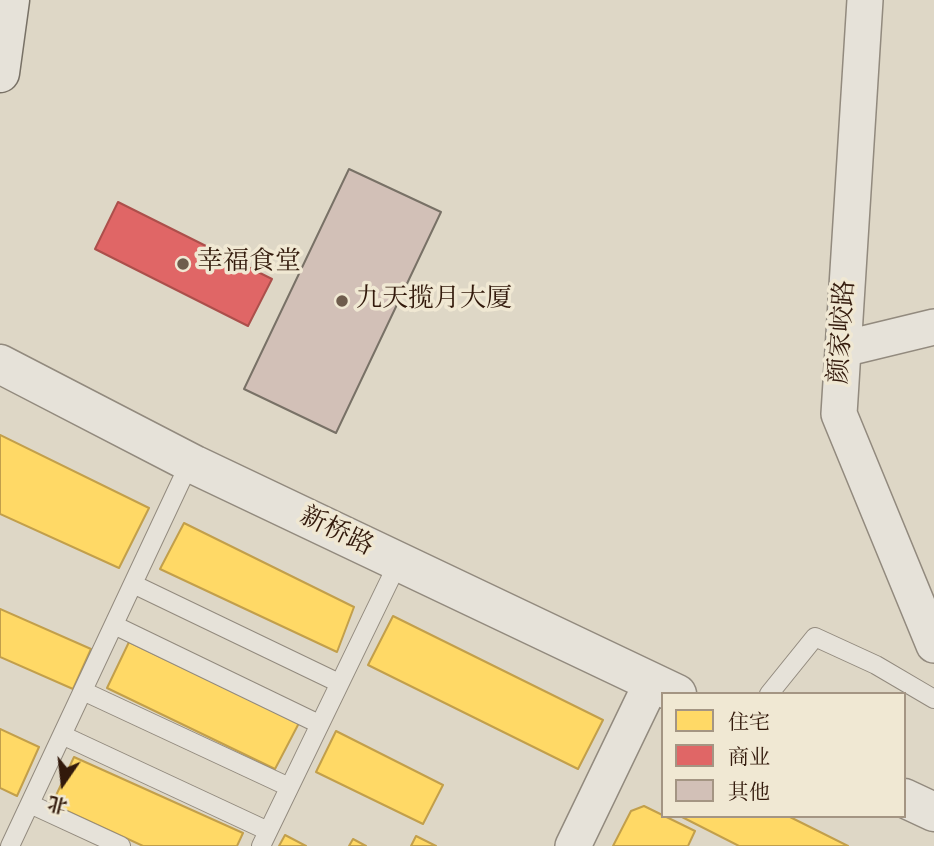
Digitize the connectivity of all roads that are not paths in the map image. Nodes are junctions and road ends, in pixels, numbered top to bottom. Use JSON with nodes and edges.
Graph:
{"nodes":[{"id":1,"x":10,"y":0,"type":"edge"},
{"id":2,"x":865,"y":0,"type":"edge"},
{"id":3,"x":0,"y":72,"type":"edge"},
{"id":4,"x":934,"y":327,"type":"edge"},
{"id":5,"x":843,"y":349,"type":"junction"},
{"id":6,"x":0,"y":364,"type":"edge"},
{"id":7,"x":190,"y":462,"type":"junction"},
{"id":8,"x":398,"y":563,"type":"junction"},
{"id":9,"x":133,"y":584,"type":"junction"},
{"id":10,"x":114,"y":625,"type":"junction"},
{"id":11,"x":934,"y":645,"type":"edge"},
{"id":12,"x":339,"y":684,"type":"junction"},
{"id":13,"x":664,"y":688,"type":"edge"},
{"id":14,"x":83,"y":691,"type":"junction"},
{"id":15,"x":771,"y":692,"type":"edge"},
{"id":16,"x":661,"y":693,"type":"edge"},
{"id":17,"x":934,"y":699,"type":"edge"},
{"id":18,"x":319,"y":724,"type":"junction"},
{"id":19,"x":62,"y":736,"type":"junction"},
{"id":20,"x":289,"y":787,"type":"junction"},
{"id":21,"x":906,"y":799,"type":"edge"},
{"id":22,"x":30,"y":804,"type":"junction"},
{"id":23,"x":934,"y":812,"type":"edge"},
{"id":24,"x":264,"y":838,"type":"edge"},
{"id":25,"x":17,"y":844,"type":"edge"},
{"id":26,"x":121,"y":846,"type":"edge"},
{"id":27,"x":573,"y":846,"type":"edge"}],
"edges":[{"from":1,"to":3,"type":"street"},
{"from":2,"to":5,"type":"street","name":"颜家峧路"},
{"from":4,"to":5,"type":"street"},
{"from":5,"to":11,"type":"street","name":"颜家峧路"},
{"from":6,"to":7,"type":"street","name":"新桥路"},
{"from":7,"to":8,"type":"street","name":"新桥路"},
{"from":7,"to":9,"type":"lane"},
{"from":8,"to":12,"type":"lane"},
{"from":8,"to":13,"type":"street","name":"新桥路"},
{"from":9,"to":10,"type":"lane"},
{"from":9,"to":12,"type":"lane"},
{"from":10,"to":14,"type":"lane"},
{"from":10,"to":18,"type":"lane"},
{"from":12,"to":18,"type":"lane"},
{"from":14,"to":19,"type":"lane"},
{"from":14,"to":20,"type":"lane"},
{"from":15,"to":17,"type":"lane"},
{"from":16,"to":27,"type":"street"},
{"from":18,"to":20,"type":"lane"},
{"from":19,"to":22,"type":"lane"},
{"from":19,"to":24,"type":"lane"},
{"from":20,"to":24,"type":"lane"},
{"from":21,"to":23,"type":"street"},
{"from":22,"to":25,"type":"lane"},
{"from":22,"to":26,"type":"lane"}]}
